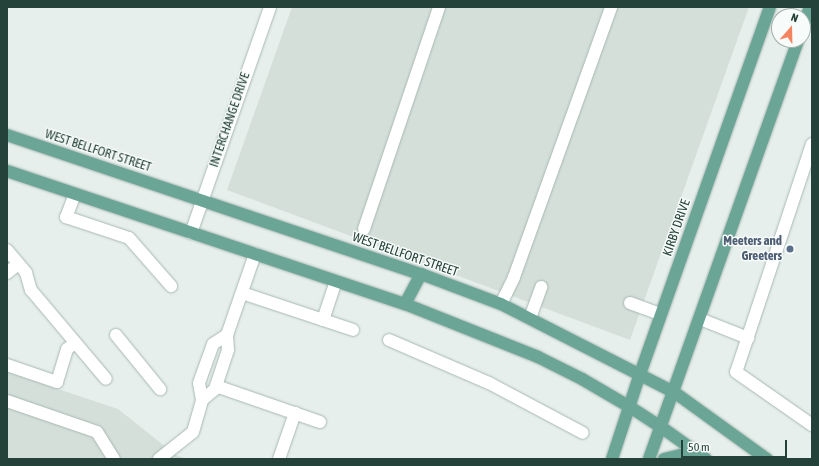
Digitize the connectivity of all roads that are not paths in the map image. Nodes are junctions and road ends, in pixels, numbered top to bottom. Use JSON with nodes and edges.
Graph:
{"nodes":[{"id":1,"x":270,"y":7,"type":"edge"},
{"id":2,"x":439,"y":7,"type":"edge"},
{"id":3,"x":611,"y":7,"type":"edge"},
{"id":4,"x":770,"y":7,"type":"edge"},
{"id":5,"x":795,"y":48,"type":"edge"},
{"id":6,"x":7,"y":135,"type":"edge"},
{"id":7,"x":812,"y":144,"type":"edge"},
{"id":8,"x":7,"y":171,"type":"edge"},
{"id":9,"x":75,"y":194,"type":"junction"},
{"id":10,"x":202,"y":201,"type":"junction"},
{"id":11,"x":364,"y":229,"type":"dead end"},
{"id":12,"x":191,"y":233,"type":"junction"},
{"id":13,"x":7,"y":250,"type":"edge"},
{"id":14,"x":255,"y":254,"type":"junction"},
{"id":15,"x":18,"y":264,"type":"junction"},
{"id":16,"x":7,"y":273,"type":"edge"},
{"id":17,"x":421,"y":274,"type":"junction"},
{"id":18,"x":336,"y":281,"type":"junction"},
{"id":19,"x":171,"y":286,"type":"dead end"},
{"id":20,"x":541,"y":287,"type":"dead end"},
{"id":21,"x":242,"y":293,"type":"junction"},
{"id":22,"x":630,"y":303,"type":"dead end"},
{"id":23,"x":405,"y":304,"type":"junction"},
{"id":24,"x":501,"y":304,"type":"junction"},
{"id":25,"x":661,"y":314,"type":"junction"},
{"id":26,"x":530,"y":318,"type":"junction"},
{"id":27,"x":700,"y":319,"type":"junction"},
{"id":28,"x":323,"y":320,"type":"junction"},
{"id":29,"x":353,"y":330,"type":"dead end"},
{"id":30,"x":227,"y":335,"type":"junction"},
{"id":31,"x":116,"y":336,"type":"dead end"},
{"id":32,"x":748,"y":338,"type":"junction"},
{"id":33,"x":389,"y":340,"type":"dead end"},
{"id":34,"x":75,"y":343,"type":"junction"},
{"id":35,"x":7,"y":365,"type":"edge"},
{"id":36,"x":640,"y":374,"type":"junction"},
{"id":37,"x":106,"y":379,"type":"dead end"},
{"id":38,"x":216,"y":386,"type":"junction"},
{"id":39,"x":160,"y":389,"type":"dead end"},
{"id":40,"x":674,"y":392,"type":"junction"},
{"id":41,"x":202,"y":400,"type":"junction"},
{"id":42,"x":7,"y":401,"type":"edge"},
{"id":43,"x":630,"y":407,"type":"junction"},
{"id":44,"x":295,"y":413,"type":"junction"},
{"id":45,"x":320,"y":422,"type":"dead end"},
{"id":46,"x":812,"y":425,"type":"edge"},
{"id":47,"x":661,"y":427,"type":"junction"},
{"id":48,"x":583,"y":432,"type":"dead end"},
{"id":49,"x":114,"y":459,"type":"edge"},
{"id":50,"x":158,"y":459,"type":"edge"},
{"id":51,"x":279,"y":459,"type":"edge"},
{"id":52,"x":612,"y":459,"type":"edge"},
{"id":53,"x":649,"y":459,"type":"edge"},
{"id":54,"x":664,"y":459,"type":"edge"},
{"id":55,"x":698,"y":459,"type":"edge"},
{"id":56,"x":706,"y":459,"type":"edge"},
{"id":57,"x":767,"y":459,"type":"edge"}],
"edges":[{"from":1,"to":10,"type":"street","name":"INTERCHANGE DRIVE"},
{"from":2,"to":11,"type":"street"},
{"from":3,"to":24,"type":"street"},
{"from":4,"to":25,"type":"main road","name":"KIRBY DRIVE"},
{"from":5,"to":27,"type":"main road"},
{"from":6,"to":10,"type":"main road","name":"WEST BELLFORT STREET"},
{"from":7,"to":32,"type":"street"},
{"from":8,"to":9,"type":"main road"},
{"from":9,"to":12,"type":"main road"},
{"from":9,"to":19,"type":"street"},
{"from":10,"to":12,"type":"street","name":"INTERCHANGE DRIVE"},
{"from":10,"to":17,"type":"main road","name":"WEST BELLFORT STREET"},
{"from":12,"to":14,"type":"main road"},
{"from":13,"to":15,"type":"street"},
{"from":14,"to":18,"type":"main road"},
{"from":14,"to":21,"type":"street"},
{"from":15,"to":16,"type":"street"},
{"from":15,"to":34,"type":"street"},
{"from":17,"to":23,"type":"main road"},
{"from":17,"to":24,"type":"main road","name":"WEST BELLFORT STREET"},
{"from":18,"to":23,"type":"main road"},
{"from":18,"to":28,"type":"street"},
{"from":20,"to":26,"type":"street"},
{"from":21,"to":28,"type":"street"},
{"from":21,"to":30,"type":"street"},
{"from":22,"to":25,"type":"street"},
{"from":23,"to":43,"type":"main road"},
{"from":24,"to":26,"type":"main road","name":"WEST BELLFORT STREET"},
{"from":25,"to":36,"type":"main road","name":"KIRBY DRIVE"},
{"from":26,"to":36,"type":"main road","name":"WEST BELLFORT STREET"},
{"from":27,"to":32,"type":"street"},
{"from":27,"to":40,"type":"main road"},
{"from":28,"to":29,"type":"street"},
{"from":30,"to":38,"type":"street"},
{"from":30,"to":41,"type":"street"},
{"from":31,"to":39,"type":"street"},
{"from":32,"to":46,"type":"street"},
{"from":33,"to":48,"type":"street"},
{"from":34,"to":35,"type":"street"},
{"from":34,"to":37,"type":"street"},
{"from":36,"to":40,"type":"main road","name":"WEST BELLFORT STREET"},
{"from":36,"to":43,"type":"main road","name":"KIRBY DRIVE"},
{"from":38,"to":41,"type":"street"},
{"from":38,"to":44,"type":"street"},
{"from":40,"to":47,"type":"main road"},
{"from":40,"to":57,"type":"main road","name":"WEST BELLFORT STREET"},
{"from":41,"to":50,"type":"street"},
{"from":42,"to":49,"type":"street"},
{"from":43,"to":47,"type":"main road"},
{"from":43,"to":52,"type":"main road","name":"KIRBY DRIVE"},
{"from":44,"to":45,"type":"street"},
{"from":44,"to":51,"type":"street"},
{"from":47,"to":53,"type":"main road"},
{"from":47,"to":56,"type":"main road"},
{"from":54,"to":55,"type":"main road"}]}
